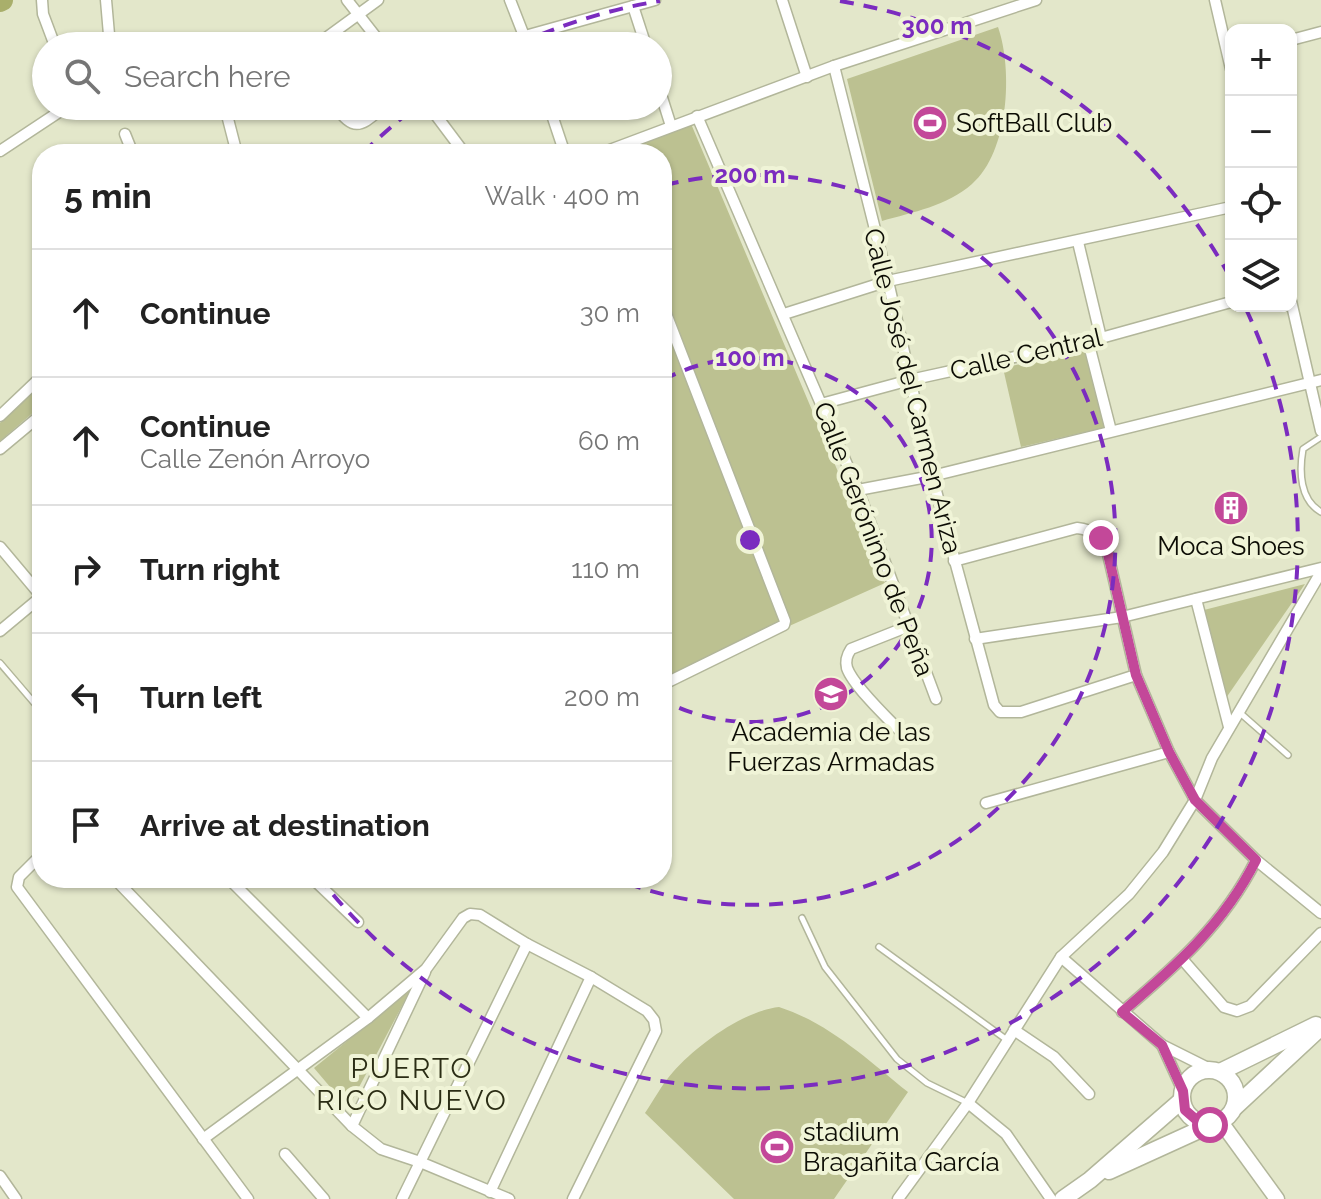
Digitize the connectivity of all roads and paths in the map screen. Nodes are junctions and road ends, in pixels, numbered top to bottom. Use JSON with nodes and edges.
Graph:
{"nodes":[{"id":1,"x":42,"y":0,"type":"edge"},
{"id":2,"x":106,"y":0,"type":"edge"},
{"id":3,"x":347,"y":0,"type":"edge"},
{"id":4,"x":378,"y":0,"type":"edge"},
{"id":5,"x":510,"y":0,"type":"edge"},
{"id":6,"x":655,"y":0,"type":"edge"},
{"id":7,"x":782,"y":0,"type":"edge"},
{"id":8,"x":1036,"y":0,"type":"edge"},
{"id":9,"x":1215,"y":0,"type":"edge"},
{"id":10,"x":633,"y":6,"type":"junction"},
{"id":11,"x":359,"y":15,"type":"junction"},
{"id":12,"x":50,"y":32,"type":"edge"},
{"id":13,"x":109,"y":32,"type":"edge"},
{"id":14,"x":335,"y":32,"type":"edge"},
{"id":15,"x":372,"y":32,"type":"edge"},
{"id":16,"x":522,"y":32,"type":"edge"},
{"id":17,"x":554,"y":32,"type":"edge"},
{"id":18,"x":641,"y":32,"type":"edge"},
{"id":19,"x":1321,"y":32,"type":"edge"},
{"id":20,"x":1297,"y":38,"type":"edge"},
{"id":21,"x":1225,"y":39,"type":"edge"},
{"id":22,"x":834,"y":66,"type":"junction"},
{"id":23,"x":807,"y":77,"type":"junction"},
{"id":24,"x":697,"y":116,"type":"junction"},
{"id":25,"x":47,"y":120,"type":"edge"},
{"id":26,"x":228,"y":120,"type":"edge"},
{"id":27,"x":346,"y":120,"type":"edge"},
{"id":28,"x":367,"y":120,"type":"edge"},
{"id":29,"x":440,"y":120,"type":"edge"},
{"id":30,"x":554,"y":120,"type":"edge"},
{"id":31,"x":669,"y":120,"type":"edge"},
{"id":32,"x":671,"y":126,"type":"junction"},
{"id":33,"x":125,"y":134,"type":"dead end"},
{"id":34,"x":129,"y":144,"type":"edge"},
{"id":35,"x":234,"y":144,"type":"edge"},
{"id":36,"x":458,"y":144,"type":"edge"},
{"id":37,"x":562,"y":144,"type":"edge"},
{"id":38,"x":625,"y":144,"type":"edge"},
{"id":39,"x":0,"y":151,"type":"edge"},
{"id":40,"x":1225,"y":208,"type":"edge"},
{"id":41,"x":1078,"y":242,"type":"junction"},
{"id":42,"x":888,"y":281,"type":"junction"},
{"id":43,"x":1225,"y":304,"type":"edge"},
{"id":44,"x":1294,"y":312,"type":"edge"},
{"id":45,"x":784,"y":314,"type":"junction"},
{"id":46,"x":672,"y":329,"type":"edge"},
{"id":47,"x":1101,"y":338,"type":"junction"},
{"id":48,"x":1088,"y":341,"type":"junction"},
{"id":49,"x":910,"y":380,"type":"junction"},
{"id":50,"x":1315,"y":381,"type":"edge"},
{"id":51,"x":32,"y":386,"type":"edge"},
{"id":52,"x":821,"y":404,"type":"junction"},
{"id":53,"x":0,"y":416,"type":"edge"},
{"id":54,"x":32,"y":422,"type":"edge"},
{"id":55,"x":1111,"y":431,"type":"junction"},
{"id":56,"x":1321,"y":431,"type":"edge"},
{"id":57,"x":1321,"y":437,"type":"edge"},
{"id":58,"x":0,"y":449,"type":"edge"},
{"id":59,"x":932,"y":476,"type":"junction"},
{"id":60,"x":858,"y":490,"type":"junction"},
{"id":61,"x":1321,"y":512,"type":"edge"},
{"id":62,"x":0,"y":547,"type":"edge"},
{"id":63,"x":954,"y":561,"type":"junction"},
{"id":64,"x":1321,"y":570,"type":"edge"},
{"id":65,"x":32,"y":584,"type":"edge"},
{"id":66,"x":1196,"y":599,"type":"junction"},
{"id":67,"x":32,"y":604,"type":"edge"},
{"id":68,"x":1122,"y":617,"type":"junction"},
{"id":69,"x":909,"y":626,"type":"junction"},
{"id":70,"x":0,"y":631,"type":"edge"},
{"id":71,"x":975,"y":639,"type":"junction"},
{"id":72,"x":0,"y":663,"type":"edge"},
{"id":73,"x":1136,"y":675,"type":"junction"},
{"id":74,"x":672,"y":681,"type":"edge"},
{"id":75,"x":936,"y":699,"type":"dead end"},
{"id":76,"x":32,"y":700,"type":"edge"},
{"id":77,"x":1238,"y":711,"type":"junction"},
{"id":78,"x":1229,"y":727,"type":"junction"},
{"id":79,"x":898,"y":729,"type":"dead end"},
{"id":80,"x":1169,"y":752,"type":"junction"},
{"id":81,"x":1288,"y":755,"type":"dead end"},
{"id":82,"x":1195,"y":800,"type":"junction"},
{"id":83,"x":986,"y":803,"type":"dead end"},
{"id":84,"x":1256,"y":860,"type":"junction"},
{"id":85,"x":32,"y":865,"type":"edge"},
{"id":86,"x":124,"y":888,"type":"edge"},
{"id":87,"x":238,"y":888,"type":"edge"},
{"id":88,"x":322,"y":888,"type":"edge"},
{"id":89,"x":1321,"y":913,"type":"edge"},
{"id":90,"x":802,"y":918,"type":"dead end"},
{"id":91,"x":358,"y":922,"type":"dead end"},
{"id":92,"x":1321,"y":933,"type":"edge"},
{"id":93,"x":527,"y":944,"type":"junction"},
{"id":94,"x":879,"y":947,"type":"dead end"},
{"id":95,"x":1061,"y":957,"type":"junction"},
{"id":96,"x":1183,"y":960,"type":"junction"},
{"id":97,"x":426,"y":969,"type":"junction"},
{"id":98,"x":591,"y":977,"type":"junction"},
{"id":99,"x":1122,"y":1012,"type":"junction"},
{"id":100,"x":368,"y":1018,"type":"junction"},
{"id":101,"x":1321,"y":1025,"type":"edge"},
{"id":102,"x":1011,"y":1035,"type":"junction"},
{"id":103,"x":1162,"y":1045,"type":"junction"},
{"id":104,"x":299,"y":1070,"type":"junction"},
{"id":105,"x":1216,"y":1071,"type":"junction"},
{"id":106,"x":1089,"y":1094,"type":"dead end"},
{"id":107,"x":1182,"y":1096,"type":"junction"},
{"id":108,"x":968,"y":1103,"type":"junction"},
{"id":109,"x":1235,"y":1107,"type":"junction"},
{"id":110,"x":1216,"y":1124,"type":"junction"},
{"id":111,"x":352,"y":1126,"type":"junction"},
{"id":112,"x":203,"y":1139,"type":"junction"},
{"id":113,"x":285,"y":1154,"type":"dead end"},
{"id":114,"x":420,"y":1162,"type":"junction"},
{"id":115,"x":0,"y":1176,"type":"edge"},
{"id":116,"x":1090,"y":1180,"type":"junction"},
{"id":117,"x":490,"y":1192,"type":"junction"},
{"id":118,"x":16,"y":1199,"type":"edge"},
{"id":119,"x":248,"y":1199,"type":"edge"},
{"id":120,"x":324,"y":1199,"type":"edge"},
{"id":121,"x":402,"y":1199,"type":"edge"},
{"id":122,"x":509,"y":1199,"type":"edge"},
{"id":123,"x":573,"y":1199,"type":"edge"},
{"id":124,"x":898,"y":1199,"type":"edge"},
{"id":125,"x":1051,"y":1199,"type":"edge"},
{"id":126,"x":1063,"y":1199,"type":"edge"},
{"id":127,"x":1277,"y":1199,"type":"edge"}],
"edges":[{"from":1,"to":12,"type":"street"},
{"from":2,"to":13,"type":"street"},
{"from":3,"to":11,"type":"street"},
{"from":4,"to":11,"type":"street"},
{"from":5,"to":16,"type":"street"},
{"from":6,"to":10,"type":"street"},
{"from":7,"to":23,"type":"street"},
{"from":8,"to":22,"type":"street"},
{"from":9,"to":21,"type":"street"},
{"from":10,"to":17,"type":"street"},
{"from":10,"to":18,"type":"street"},
{"from":11,"to":14,"type":"street"},
{"from":11,"to":15,"type":"street"},
{"from":19,"to":20,"type":"street"},
{"from":22,"to":23,"type":"street"},
{"from":22,"to":42,"type":"street","name":"Calle José del Carmen Ariza"},
{"from":23,"to":24,"type":"street"},
{"from":24,"to":32,"type":"street"},
{"from":24,"to":45,"type":"street","name":"Calle Gerónimo de Peña"},
{"from":25,"to":39,"type":"street"},
{"from":26,"to":35,"type":"street"},
{"from":27,"to":28,"type":"street"},
{"from":29,"to":36,"type":"street"},
{"from":30,"to":37,"type":"street"},
{"from":31,"to":32,"type":"street"},
{"from":32,"to":38,"type":"street"},
{"from":33,"to":34,"type":"street"},
{"from":40,"to":41,"type":"street"},
{"from":41,"to":42,"type":"street"},
{"from":41,"to":47,"type":"street"},
{"from":42,"to":45,"type":"street"},
{"from":42,"to":49,"type":"street","name":"Calle José del Carmen Ariza"},
{"from":43,"to":47,"type":"street","name":"Calle Central"},
{"from":44,"to":50,"type":"street"},
{"from":45,"to":52,"type":"street","name":"Calle Gerónimo de Peña"},
{"from":46,"to":74,"type":"street"},
{"from":47,"to":48,"type":"street","name":"Calle Central"},
{"from":48,"to":49,"type":"street","name":"Calle Central"},
{"from":48,"to":55,"type":"street"},
{"from":49,"to":52,"type":"street","name":"Calle Central"},
{"from":49,"to":59,"type":"street","name":"Calle José del Carmen Ariza"},
{"from":50,"to":55,"type":"street"},
{"from":50,"to":56,"type":"street"},
{"from":51,"to":53,"type":"street"},
{"from":52,"to":60,"type":"street","name":"Calle Gerónimo de Peña"},
{"from":54,"to":58,"type":"street"},
{"from":55,"to":59,"type":"street"},
{"from":57,"to":61,"type":"lane"},
{"from":59,"to":60,"type":"street"},
{"from":59,"to":63,"type":"street","name":"Calle José del Carmen Ariza"},
{"from":60,"to":69,"type":"street","name":"Calle Gerónimo de Peña"},
{"from":62,"to":65,"type":"street"},
{"from":63,"to":68,"type":"street"},
{"from":63,"to":71,"type":"street","name":"Calle José del Carmen Ariza"},
{"from":64,"to":66,"type":"street"},
{"from":64,"to":77,"type":"street"},
{"from":66,"to":68,"type":"street"},
{"from":66,"to":78,"type":"street"},
{"from":67,"to":70,"type":"street"},
{"from":68,"to":71,"type":"street"},
{"from":68,"to":73,"type":"street"},
{"from":69,"to":75,"type":"street","name":"Calle Gerónimo de Peña"},
{"from":69,"to":79,"type":"street"},
{"from":71,"to":73,"type":"street","name":"Calle José del Carmen Ariza"},
{"from":72,"to":76,"type":"lane"},
{"from":73,"to":80,"type":"street"},
{"from":77,"to":78,"type":"street"},
{"from":77,"to":81,"type":"lane"},
{"from":78,"to":82,"type":"street"},
{"from":80,"to":82,"type":"street"},
{"from":80,"to":83,"type":"street"},
{"from":82,"to":84,"type":"street"},
{"from":82,"to":95,"type":"street"},
{"from":84,"to":89,"type":"street"},
{"from":84,"to":96,"type":"street"},
{"from":85,"to":112,"type":"street"},
{"from":86,"to":104,"type":"street"},
{"from":87,"to":100,"type":"street"},
{"from":88,"to":91,"type":"street"},
{"from":90,"to":108,"type":"lane"},
{"from":92,"to":96,"type":"street"},
{"from":93,"to":97,"type":"street"},
{"from":93,"to":98,"type":"street"},
{"from":93,"to":114,"type":"street"},
{"from":94,"to":102,"type":"lane"},
{"from":95,"to":99,"type":"street"},
{"from":95,"to":102,"type":"street"},
{"from":96,"to":99,"type":"street"},
{"from":97,"to":100,"type":"street"},
{"from":97,"to":111,"type":"street"},
{"from":98,"to":117,"type":"street"},
{"from":98,"to":123,"type":"street"},
{"from":99,"to":103,"type":"street"},
{"from":100,"to":104,"type":"street"},
{"from":101,"to":105,"type":"main road"},
{"from":101,"to":109,"type":"main road"},
{"from":102,"to":106,"type":"street"},
{"from":102,"to":108,"type":"street"},
{"from":103,"to":105,"type":"street"},
{"from":103,"to":107,"type":"street"},
{"from":104,"to":111,"type":"street"},
{"from":104,"to":112,"type":"street"},
{"from":105,"to":107,"type":"main road"},
{"from":105,"to":109,"type":"main road"},
{"from":107,"to":110,"type":"main road"},
{"from":107,"to":116,"type":"main road"},
{"from":108,"to":124,"type":"street"},
{"from":108,"to":125,"type":"street"},
{"from":109,"to":110,"type":"main road"},
{"from":110,"to":116,"type":"main road"},
{"from":110,"to":127,"type":"street"},
{"from":111,"to":114,"type":"street"},
{"from":112,"to":119,"type":"street"},
{"from":113,"to":120,"type":"street"},
{"from":114,"to":117,"type":"street"},
{"from":114,"to":121,"type":"street"},
{"from":115,"to":118,"type":"street"},
{"from":116,"to":126,"type":"main road"},
{"from":117,"to":122,"type":"street"}]}
